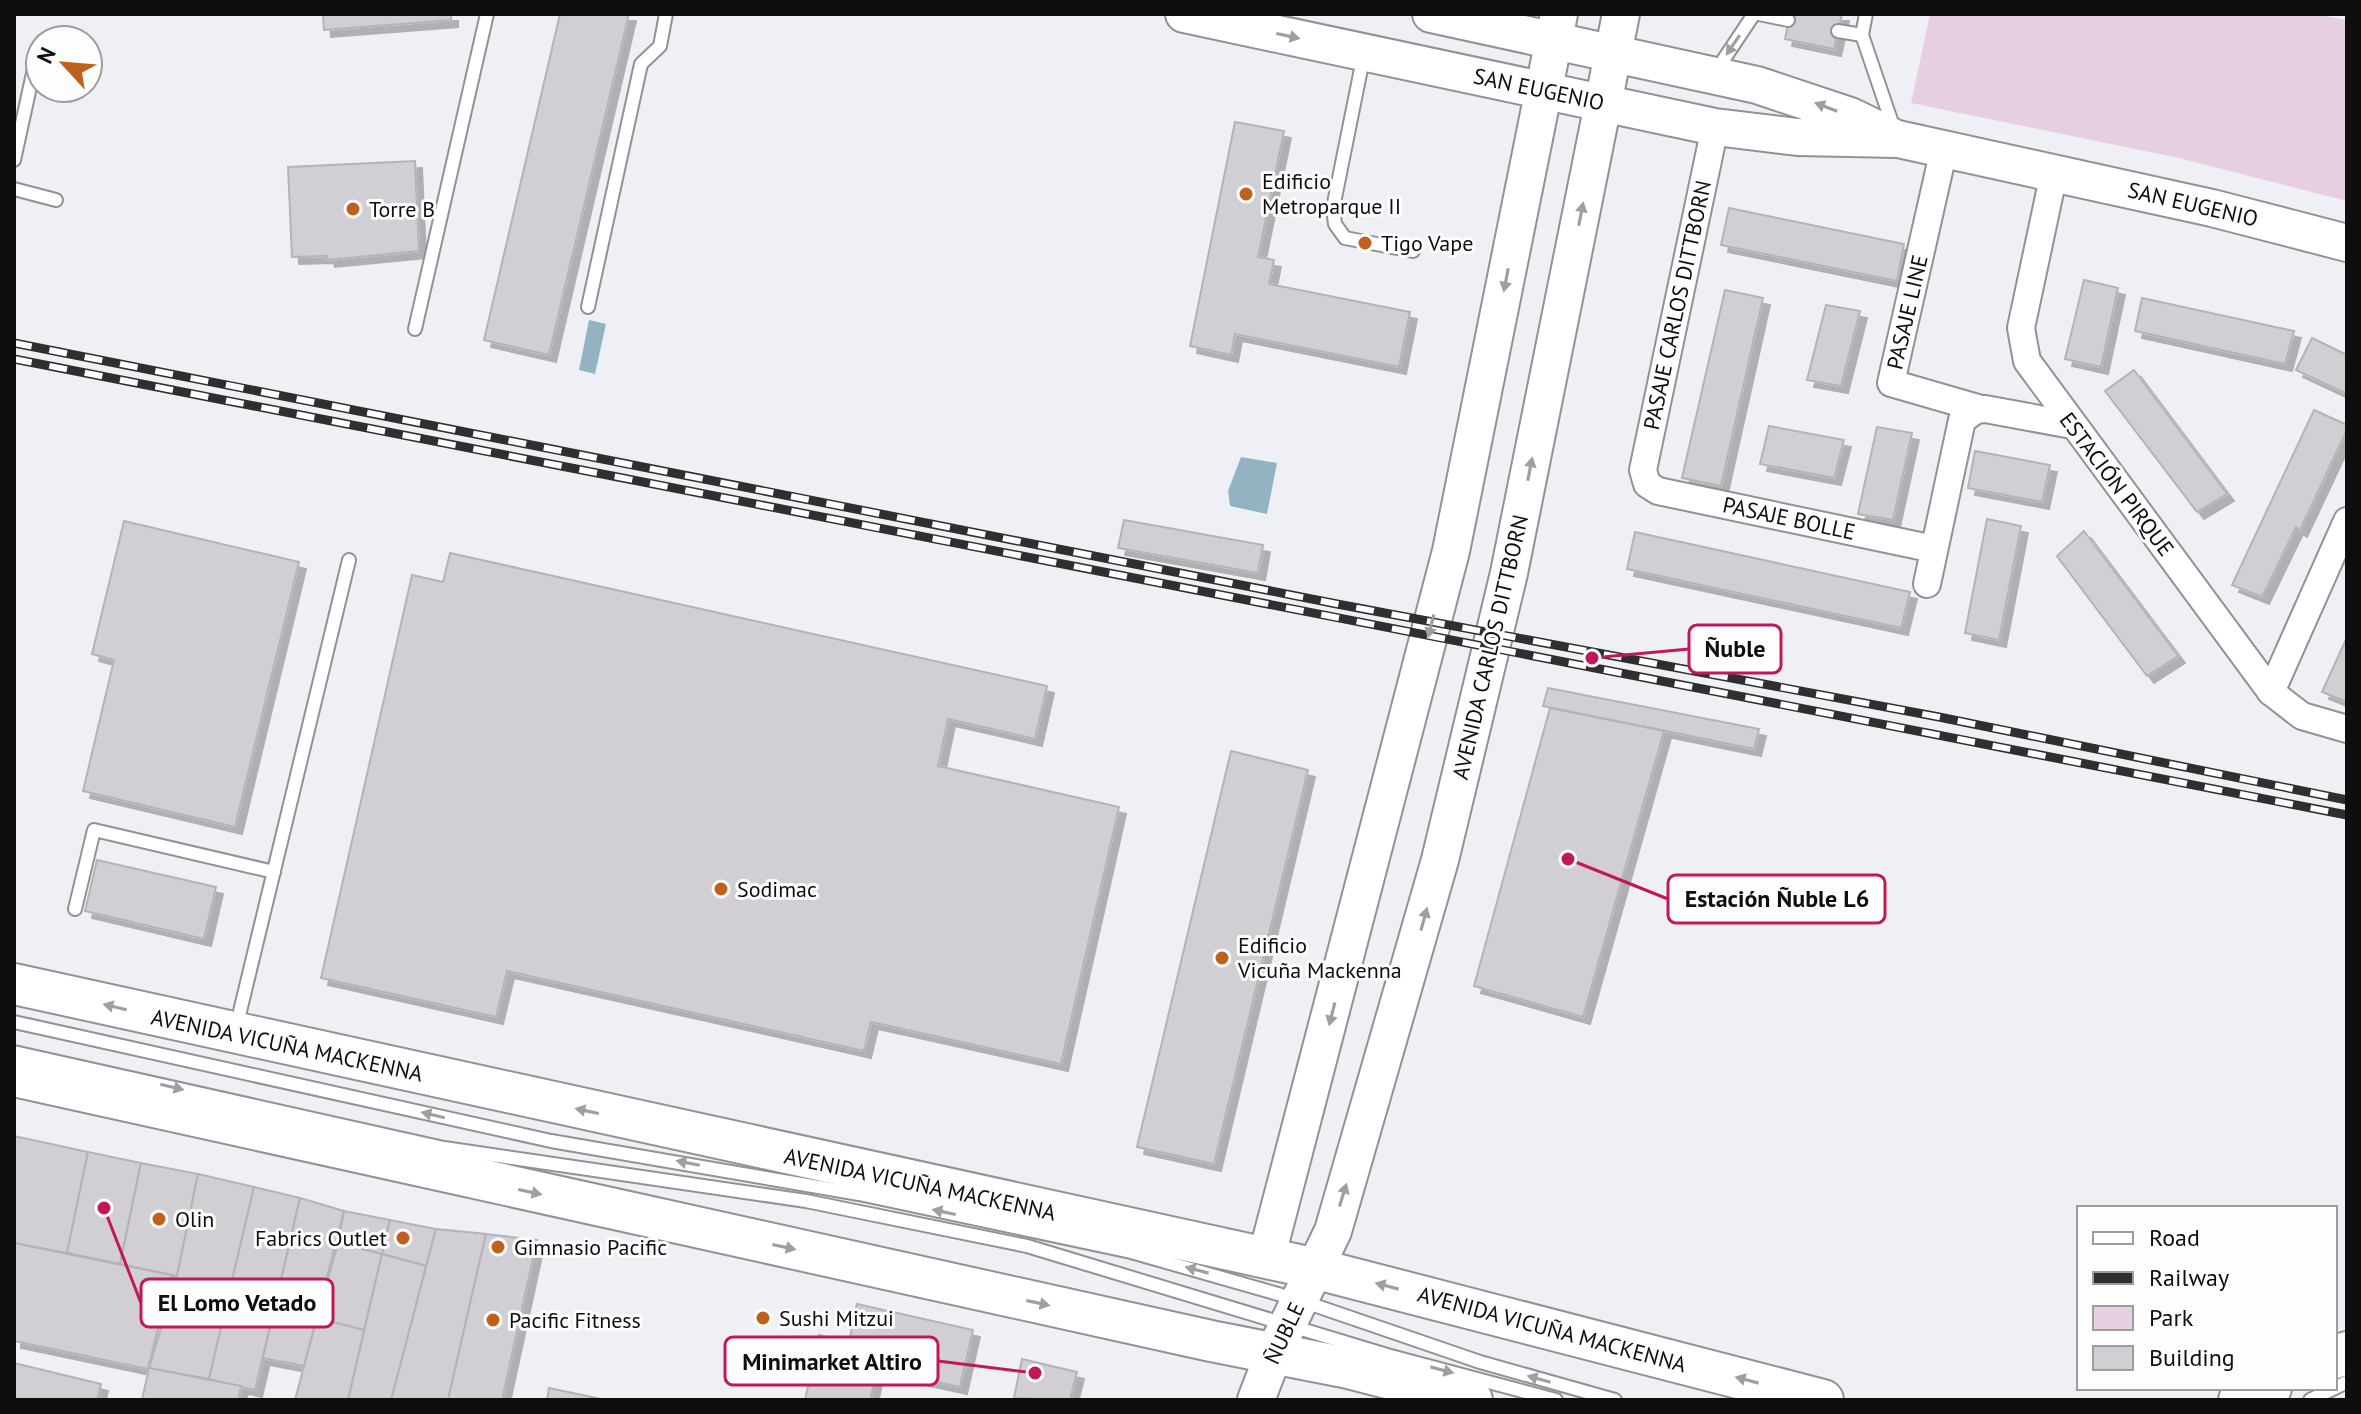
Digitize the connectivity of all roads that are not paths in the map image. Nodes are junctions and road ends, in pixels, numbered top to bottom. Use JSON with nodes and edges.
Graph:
{"nodes":[{"id":1,"x":487,"y":14,"type":"edge"},
{"id":2,"x":666,"y":14,"type":"edge"},
{"id":3,"x":1184,"y":14,"type":"edge"},
{"id":4,"x":1431,"y":14,"type":"edge"},
{"id":5,"x":1621,"y":14,"type":"edge"},
{"id":6,"x":1756,"y":14,"type":"edge"},
{"id":7,"x":1866,"y":14,"type":"edge"},
{"id":8,"x":1788,"y":20,"type":"dead end"},
{"id":9,"x":1556,"y":27,"type":"edge"},
{"id":10,"x":1838,"y":31,"type":"dead end"},
{"id":11,"x":1862,"y":35,"type":"junction"},
{"id":12,"x":1365,"y":52,"type":"junction"},
{"id":13,"x":1614,"y":55,"type":"junction"},
{"id":14,"x":1713,"y":75,"type":"junction"},
{"id":15,"x":1543,"y":91,"type":"junction"},
{"id":16,"x":1603,"y":103,"type":"junction"},
{"id":17,"x":26,"y":104,"type":"edge"},
{"id":18,"x":1715,"y":127,"type":"junction"},
{"id":19,"x":1898,"y":139,"type":"junction"},
{"id":20,"x":1944,"y":149,"type":"junction"},
{"id":21,"x":14,"y":160,"type":"edge"},
{"id":22,"x":2054,"y":173,"type":"junction"},
{"id":23,"x":14,"y":189,"type":"edge"},
{"id":24,"x":56,"y":200,"type":"dead end"},
{"id":25,"x":2347,"y":243,"type":"edge"},
{"id":26,"x":1413,"y":251,"type":"dead end"},
{"id":27,"x":588,"y":307,"type":"dead end"},
{"id":28,"x":415,"y":329,"type":"dead end"},
{"id":29,"x":1981,"y":409,"type":"junction"},
{"id":30,"x":2072,"y":425,"type":"junction"},
{"id":31,"x":1647,"y":484,"type":"joint"},
{"id":32,"x":2347,"y":521,"type":"edge"},
{"id":33,"x":1934,"y":549,"type":"junction"},
{"id":34,"x":2340,"y":556,"type":"edge"},
{"id":35,"x":349,"y":560,"type":"dead end"},
{"id":36,"x":1927,"y":584,"type":"dead end"},
{"id":37,"x":2271,"y":692,"type":"junction"},
{"id":38,"x":2347,"y":729,"type":"edge"},
{"id":39,"x":274,"y":872,"type":"junction"},
{"id":40,"x":75,"y":909,"type":"dead end"},
{"id":41,"x":14,"y":984,"type":"edge"},
{"id":42,"x":14,"y":1022,"type":"edge"},
{"id":43,"x":234,"y":1034,"type":"junction"},
{"id":44,"x":14,"y":1052,"type":"edge"},
{"id":45,"x":14,"y":1076,"type":"edge"},
{"id":46,"x":1256,"y":1272,"type":"junction"},
{"id":47,"x":1294,"y":1312,"type":"junction"},
{"id":48,"x":2266,"y":1390,"type":"edge"},
{"id":49,"x":2331,"y":1390,"type":"edge"},
{"id":50,"x":1256,"y":1400,"type":"edge"},
{"id":51,"x":1472,"y":1400,"type":"edge"},
{"id":52,"x":1556,"y":1400,"type":"edge"},
{"id":53,"x":1615,"y":1400,"type":"edge"},
{"id":54,"x":1823,"y":1400,"type":"edge"},
{"id":55,"x":2239,"y":1400,"type":"edge"},
{"id":56,"x":2310,"y":1400,"type":"edge"}],
"edges":[{"from":1,"to":28,"type":"lane"},
{"from":2,"to":27,"type":"lane"},
{"from":3,"to":12,"type":"main road","name":"SAN EUGENIO","one_way":true},
{"from":4,"to":9,"type":"main road","name":"SAN EUGENIO"},
{"from":5,"to":13,"type":"main road","name":"AVENIDA CARLOS DITTBORN"},
{"from":6,"to":8,"type":"lane"},
{"from":6,"to":14,"type":"lane","one_way":true},
{"from":7,"to":11,"type":"lane"},
{"from":9,"to":13,"type":"main road","name":"SAN EUGENIO"},
{"from":9,"to":15,"type":"main road"},
{"from":10,"to":11,"type":"lane"},
{"from":11,"to":19,"type":"lane"},
{"from":12,"to":15,"type":"main road","name":"SAN EUGENIO"},
{"from":12,"to":26,"type":"lane"},
{"from":13,"to":14,"type":"main road","name":"SAN EUGENIO"},
{"from":13,"to":16,"type":"main road","name":"AVENIDA CARLOS DITTBORN"},
{"from":19,"to":14,"type":"main road","name":"SAN EUGENIO","one_way":true},
{"from":15,"to":16,"type":"main road","name":"SAN EUGENIO"},
{"from":15,"to":46,"type":"main road","one_way":true},
{"from":16,"to":18,"type":"main road","name":"SAN EUGENIO"},
{"from":47,"to":16,"type":"main road","name":"AVENIDA CARLOS DITTBORN","one_way":true},
{"from":17,"to":21,"type":"lane"},
{"from":18,"to":19,"type":"main road","name":"SAN EUGENIO"},
{"from":18,"to":31,"type":"street","name":"PASAJE CARLOS DITTBORN"},
{"from":19,"to":20,"type":"main road","name":"SAN EUGENIO"},
{"from":20,"to":22,"type":"main road","name":"SAN EUGENIO"},
{"from":20,"to":29,"type":"street","name":"PASAJE LINE"},
{"from":22,"to":25,"type":"main road","name":"SAN EUGENIO"},
{"from":22,"to":30,"type":"street","name":"ESTACIÓN PIRQUE"},
{"from":23,"to":24,"type":"lane"},
{"from":29,"to":30,"type":"street","name":"PASAJE LINE"},
{"from":29,"to":33,"type":"street"},
{"from":30,"to":37,"type":"street","name":"ESTACIÓN PIRQUE"},
{"from":31,"to":33,"type":"street","name":"PASAJE BOLLE"},
{"from":32,"to":34,"type":"street"},
{"from":33,"to":36,"type":"street"},
{"from":34,"to":37,"type":"street"},
{"from":35,"to":39,"type":"lane"},
{"from":37,"to":38,"type":"street","name":"ESTACIÓN PIRQUE"},
{"from":39,"to":40,"type":"lane"},
{"from":39,"to":43,"type":"lane"},
{"from":43,"to":41,"type":"main road","name":"AVENIDA VICUÑA MACKENNA","one_way":true},
{"from":46,"to":42,"type":"lane","one_way":true},
{"from":46,"to":43,"type":"main road","name":"AVENIDA VICUÑA MACKENNA","one_way":true},
{"from":44,"to":47,"type":"lane","one_way":true},
{"from":45,"to":47,"type":"main road","name":"AVENIDA VICUÑA MACKENNA","one_way":true},
{"from":46,"to":47,"type":"main road","name":"AVENIDA VICUÑA MACKENNA"},
{"from":47,"to":50,"type":"main road","name":"ÑUBLE"},
{"from":47,"to":51,"type":"main road","name":"AVENIDA VICUÑA MACKENNA"},
{"from":47,"to":52,"type":"lane","one_way":true},
{"from":53,"to":47,"type":"lane","one_way":true},
{"from":54,"to":47,"type":"main road","name":"AVENIDA VICUÑA MACKENNA","one_way":true},
{"from":48,"to":55,"type":"main road"},
{"from":49,"to":56,"type":"lane"}]}
